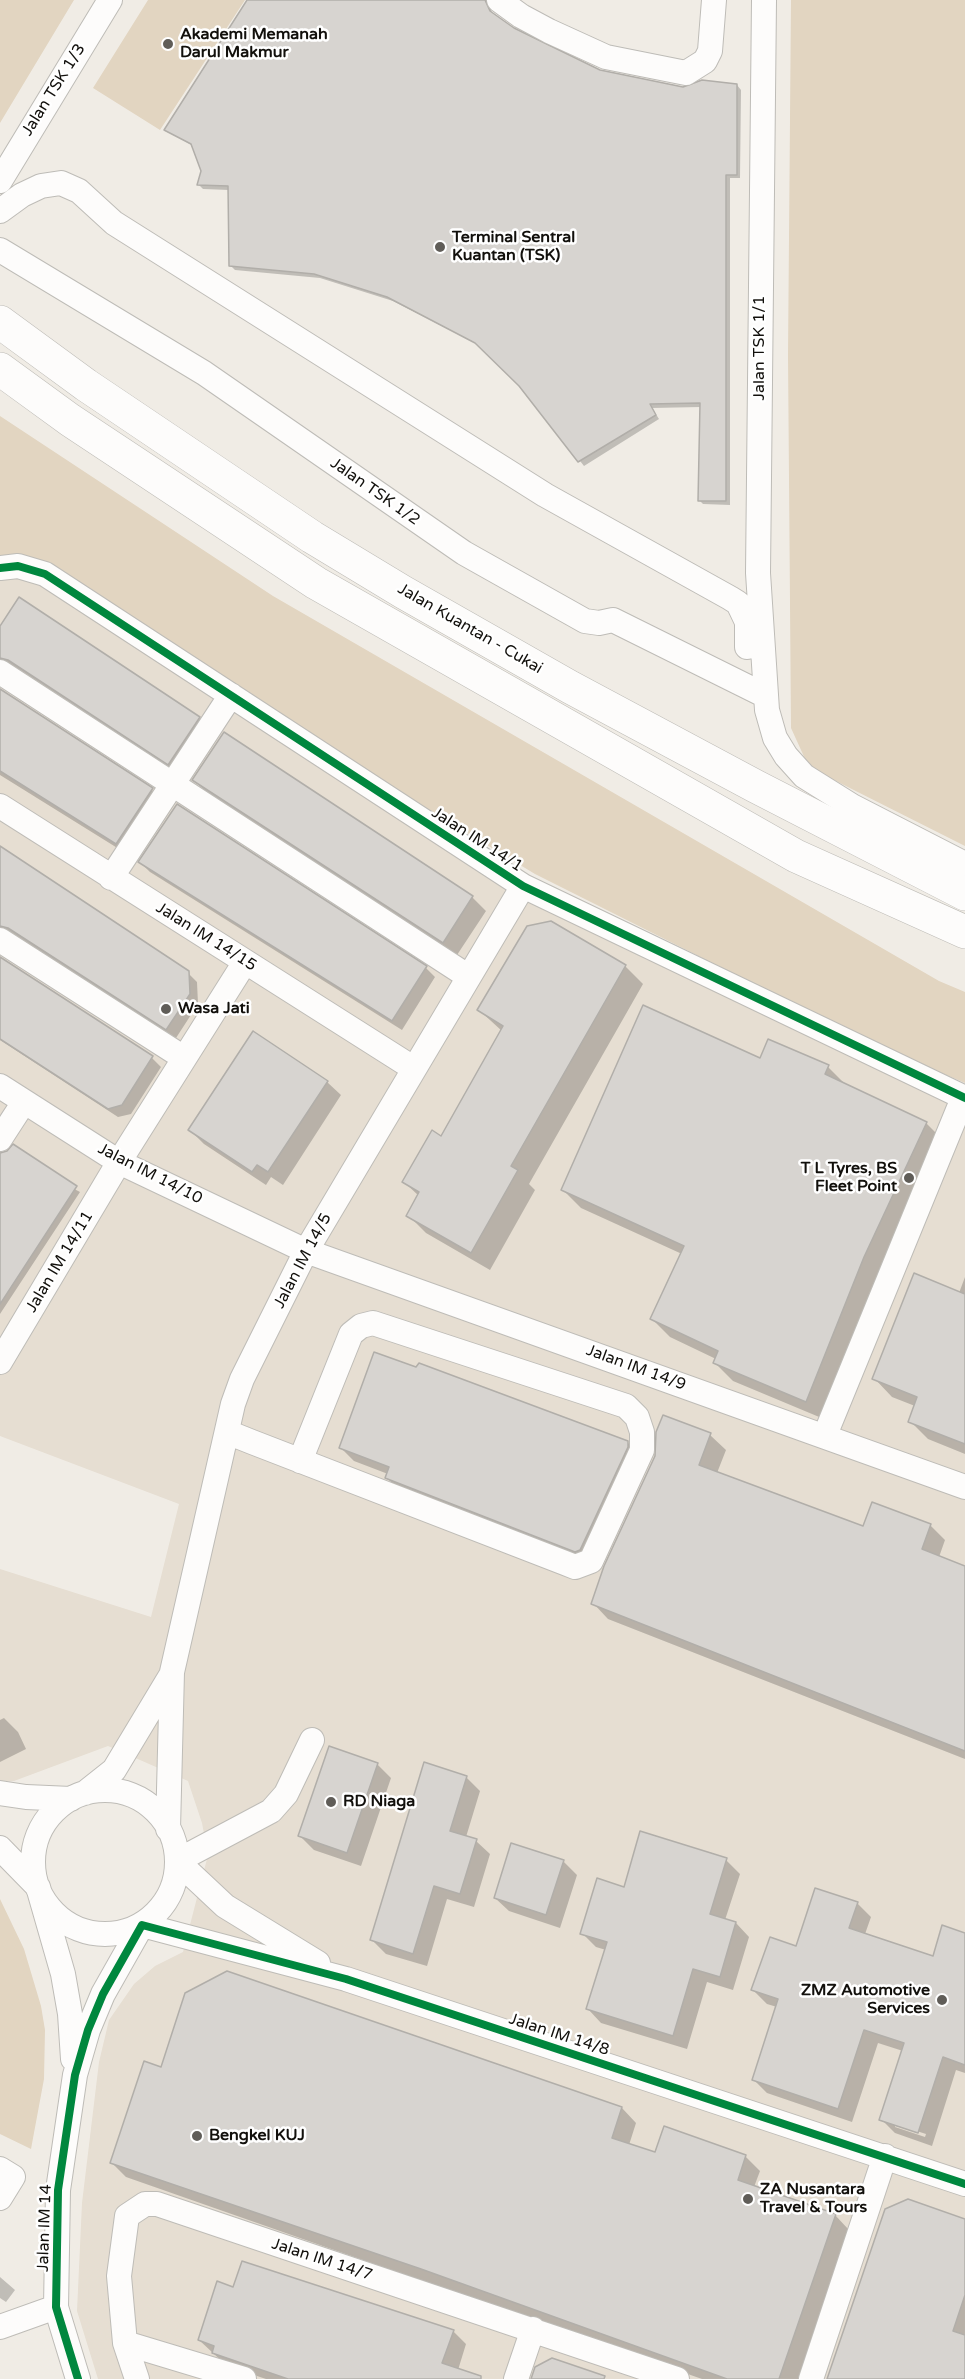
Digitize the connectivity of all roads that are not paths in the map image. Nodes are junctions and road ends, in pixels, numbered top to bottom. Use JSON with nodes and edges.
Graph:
{"nodes":[{"id":1,"x":110,"y":0,"type":"edge"},
{"id":2,"x":499,"y":0,"type":"edge"},
{"id":3,"x":714,"y":0,"type":"edge"},
{"id":4,"x":764,"y":0,"type":"edge"},
{"id":5,"x":0,"y":180,"type":"edge"},
{"id":6,"x":0,"y":211,"type":"edge"},
{"id":7,"x":0,"y":250,"type":"edge"},
{"id":8,"x":0,"y":322,"type":"edge"},
{"id":9,"x":0,"y":369,"type":"edge"},
{"id":10,"x":0,"y":568,"type":"edge"},
{"id":11,"x":0,"y":672,"type":"edge"},
{"id":12,"x":231,"y":695,"type":"junction"},
{"id":13,"x":766,"y":696,"type":"junction"},
{"id":14,"x":172,"y":784,"type":"junction"},
{"id":15,"x":0,"y":806,"type":"edge"},
{"id":16,"x":965,"y":864,"type":"edge"},
{"id":17,"x":111,"y":878,"type":"junction"},
{"id":18,"x":523,"y":886,"type":"junction"},
{"id":19,"x":965,"y":894,"type":"edge"},
{"id":20,"x":965,"y":932,"type":"edge"},
{"id":21,"x":0,"y":940,"type":"edge"},
{"id":22,"x":246,"y":962,"type":"junction"},
{"id":23,"x":469,"y":977,"type":"junction"},
{"id":24,"x":184,"y":1058,"type":"junction"},
{"id":25,"x":413,"y":1068,"type":"junction"},
{"id":26,"x":0,"y":1086,"type":"edge"},
{"id":27,"x":964,"y":1098,"type":"edge"},
{"id":28,"x":24,"y":1102,"type":"junction"},
{"id":29,"x":0,"y":1139,"type":"edge"},
{"id":30,"x":119,"y":1162,"type":"junction"},
{"id":31,"x":306,"y":1251,"type":"junction"},
{"id":32,"x":0,"y":1362,"type":"edge"},
{"id":33,"x":227,"y":1432,"type":"junction"},
{"id":34,"x":825,"y":1435,"type":"junction"},
{"id":35,"x":300,"y":1461,"type":"junction"},
{"id":36,"x":965,"y":1487,"type":"edge"},
{"id":37,"x":172,"y":1672,"type":"junction"},
{"id":38,"x":312,"y":1740,"type":"dead end"},
{"id":39,"x":0,"y":1793,"type":"edge"},
{"id":40,"x":78,"y":1796,"type":"junction"},
{"id":41,"x":168,"y":1829,"type":"junction"},
{"id":42,"x":0,"y":1848,"type":"edge"},
{"id":43,"x":177,"y":1861,"type":"junction"},
{"id":44,"x":38,"y":1887,"type":"junction"},
{"id":45,"x":142,"y":1924,"type":"junction"},
{"id":46,"x":346,"y":1979,"type":"junction"},
{"id":47,"x":75,"y":2075,"type":"junction"},
{"id":48,"x":885,"y":2157,"type":"junction"},
{"id":49,"x":7,"y":2173,"type":"edge"},
{"id":50,"x":965,"y":2184,"type":"edge"},
{"id":51,"x":0,"y":2198,"type":"edge"},
{"id":52,"x":56,"y":2307,"type":"junction"},
{"id":53,"x":0,"y":2327,"type":"edge"},
{"id":54,"x":533,"y":2329,"type":"junction"},
{"id":55,"x":125,"y":2343,"type":"junction"},
{"id":56,"x":78,"y":2379,"type":"edge"},
{"id":57,"x":137,"y":2379,"type":"edge"},
{"id":58,"x":244,"y":2379,"type":"edge"},
{"id":59,"x":516,"y":2379,"type":"edge"},
{"id":60,"x":677,"y":2379,"type":"edge"},
{"id":61,"x":811,"y":2379,"type":"edge"}],
"edges":[{"from":1,"to":5,"type":"street","name":"Jalan TSK 1/3"},
{"from":2,"to":3,"type":"street"},
{"from":4,"to":13,"type":"street","name":"Jalan TSK 1/1"},
{"from":6,"to":13,"type":"street"},
{"from":7,"to":13,"type":"street","name":"Jalan TSK 1/2"},
{"from":8,"to":19,"type":"highway","name":"Jalan Kuantan - Cukai"},
{"from":9,"to":20,"type":"highway"},
{"from":10,"to":12,"type":"street","name":"Jalan IM 14/1"},
{"from":11,"to":14,"type":"street"},
{"from":12,"to":14,"type":"street"},
{"from":12,"to":18,"type":"street","name":"Jalan IM 14/1"},
{"from":13,"to":16,"type":"street"},
{"from":14,"to":17,"type":"street"},
{"from":14,"to":23,"type":"street"},
{"from":15,"to":17,"type":"street","name":"Jalan IM 14/15"},
{"from":17,"to":22,"type":"street","name":"Jalan IM 14/15"},
{"from":18,"to":23,"type":"street","name":"Jalan IM 14/5"},
{"from":18,"to":27,"type":"street","name":"Jalan IM 14/1"},
{"from":21,"to":24,"type":"street"},
{"from":22,"to":24,"type":"street","name":"Jalan IM 14/11"},
{"from":22,"to":25,"type":"street","name":"Jalan IM 14/15"},
{"from":23,"to":25,"type":"street","name":"Jalan IM 14/5"},
{"from":24,"to":30,"type":"street","name":"Jalan IM 14/11"},
{"from":25,"to":31,"type":"street","name":"Jalan IM 14/5"},
{"from":26,"to":28,"type":"street","name":"Jalan IM 14/10"},
{"from":27,"to":34,"type":"street"},
{"from":28,"to":29,"type":"street"},
{"from":28,"to":30,"type":"street","name":"Jalan IM 14/10"},
{"from":30,"to":31,"type":"street","name":"Jalan IM 14/10"},
{"from":30,"to":32,"type":"street","name":"Jalan IM 14/11"},
{"from":31,"to":33,"type":"street","name":"Jalan IM 14/5"},
{"from":31,"to":34,"type":"street","name":"Jalan IM 14/9"},
{"from":33,"to":35,"type":"street"},
{"from":33,"to":37,"type":"street","name":"Jalan IM 14/5"},
{"from":34,"to":36,"type":"street","name":"Jalan IM 14/9"},
{"from":35,"to":35,"type":"street"},
{"from":37,"to":40,"type":"street"},
{"from":37,"to":41,"type":"street"},
{"from":38,"to":43,"type":"street"},
{"from":39,"to":40,"type":"street"},
{"from":40,"to":41,"type":"street"},
{"from":40,"to":44,"type":"street"},
{"from":41,"to":43,"type":"street"},
{"from":42,"to":44,"type":"street"},
{"from":43,"to":45,"type":"street"},
{"from":43,"to":46,"type":"street","name":"Jalan IM 14/8"},
{"from":44,"to":45,"type":"street"},
{"from":44,"to":47,"type":"street"},
{"from":45,"to":46,"type":"street","name":"Jalan IM 14/8"},
{"from":45,"to":47,"type":"street"},
{"from":46,"to":48,"type":"street","name":"Jalan IM 14/8"},
{"from":47,"to":52,"type":"street","name":"Jalan IM 14"},
{"from":48,"to":50,"type":"street","name":"Jalan IM 14/8"},
{"from":48,"to":61,"type":"street"},
{"from":49,"to":51,"type":"street"},
{"from":52,"to":53,"type":"street"},
{"from":52,"to":56,"type":"street","name":"Jalan IM 14"},
{"from":54,"to":55,"type":"street","name":"Jalan IM 14/7"},
{"from":54,"to":59,"type":"street"},
{"from":54,"to":60,"type":"street","name":"Jalan IM 14/7"},
{"from":55,"to":57,"type":"street","name":"Jalan IM 14/7"},
{"from":55,"to":58,"type":"street"}]}
